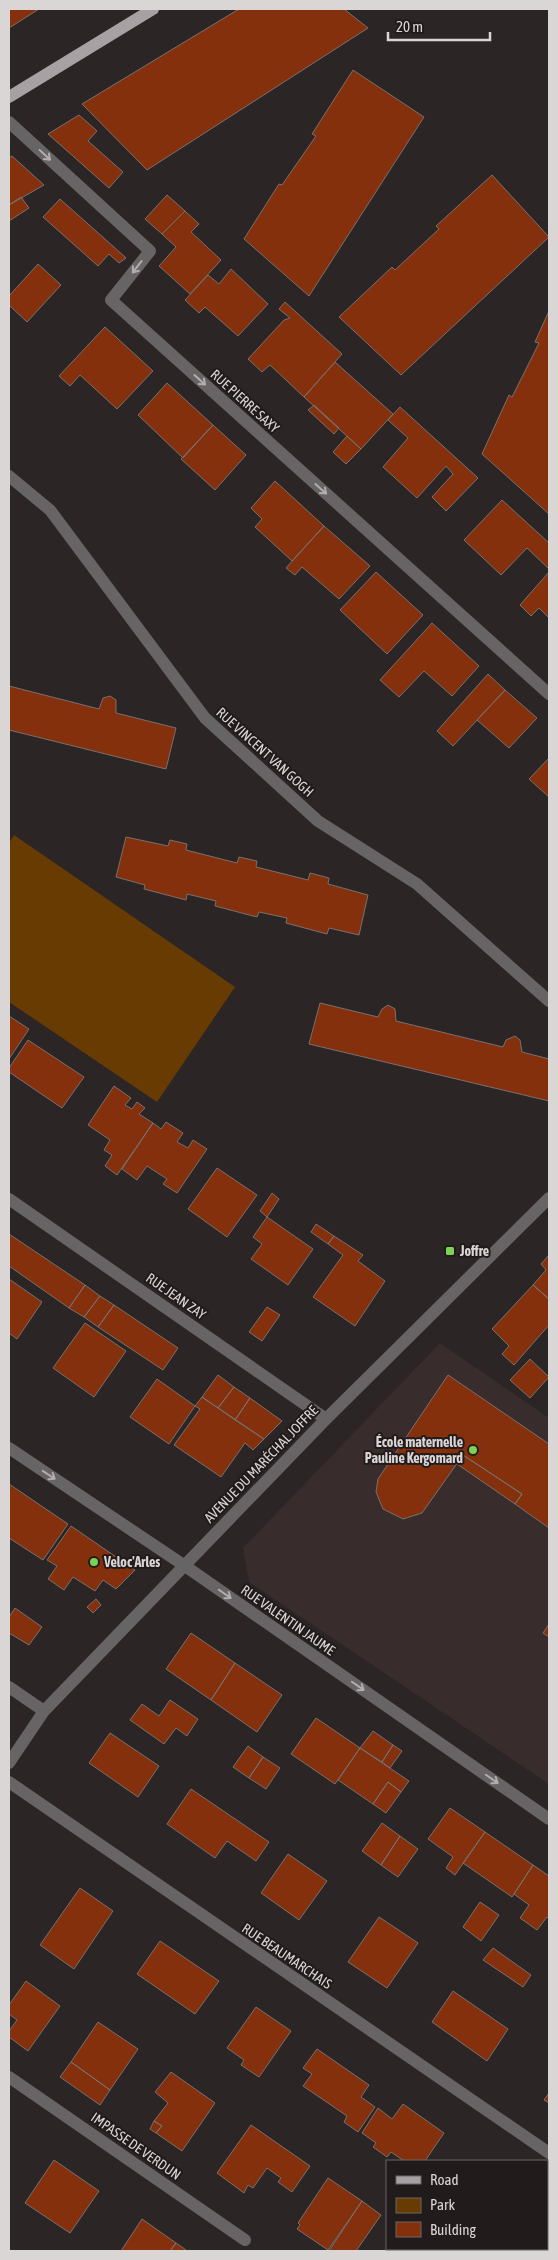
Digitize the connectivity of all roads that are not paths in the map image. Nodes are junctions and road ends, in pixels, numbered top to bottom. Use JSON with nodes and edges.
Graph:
{"nodes":[{"id":1,"x":153,"y":9,"type":"edge"},
{"id":2,"x":9,"y":97,"type":"edge"},
{"id":3,"x":9,"y":122,"type":"edge"},
{"id":4,"x":9,"y":476,"type":"edge"},
{"id":5,"x":549,"y":694,"type":"edge"},
{"id":6,"x":549,"y":1001,"type":"edge"},
{"id":7,"x":549,"y":1198,"type":"edge"},
{"id":8,"x":9,"y":1199,"type":"edge"},
{"id":9,"x":326,"y":1419,"type":"junction"},
{"id":10,"x":9,"y":1448,"type":"edge"},
{"id":11,"x":185,"y":1566,"type":"junction"},
{"id":12,"x":9,"y":1687,"type":"edge"},
{"id":13,"x":44,"y":1711,"type":"junction"},
{"id":14,"x":9,"y":1763,"type":"edge"},
{"id":15,"x":9,"y":1782,"type":"edge"},
{"id":16,"x":549,"y":1819,"type":"edge"},
{"id":17,"x":9,"y":2077,"type":"edge"},
{"id":18,"x":549,"y":2153,"type":"edge"},
{"id":19,"x":245,"y":2240,"type":"dead end"}],
"edges":[{"from":1,"to":2,"type":"main road"},
{"from":3,"to":5,"type":"street","name":"RUE PIERRE SAXY","one_way":true},
{"from":4,"to":6,"type":"street","name":"RUE VINCENT VAN GOGH"},
{"from":7,"to":9,"type":"street","name":"AVENUE DU MARÉCHAL JOFFRE"},
{"from":8,"to":9,"type":"street","name":"RUE JEAN ZAY"},
{"from":9,"to":11,"type":"street","name":"AVENUE DU MARÉCHAL JOFFRE"},
{"from":10,"to":11,"type":"street","name":"RUE VALENTIN JAUME","one_way":true},
{"from":11,"to":13,"type":"street","name":"AVENUE DU MARÉCHAL JOFFRE"},
{"from":11,"to":16,"type":"street","name":"RUE VALENTIN JAUME","one_way":true},
{"from":12,"to":13,"type":"street"},
{"from":13,"to":14,"type":"street","name":"AVENUE DU MARÉCHAL JOFFRE"},
{"from":15,"to":18,"type":"street","name":"RUE BEAUMARCHAIS"},
{"from":17,"to":19,"type":"street","name":"IMPASSE DE VERDUN"}]}
